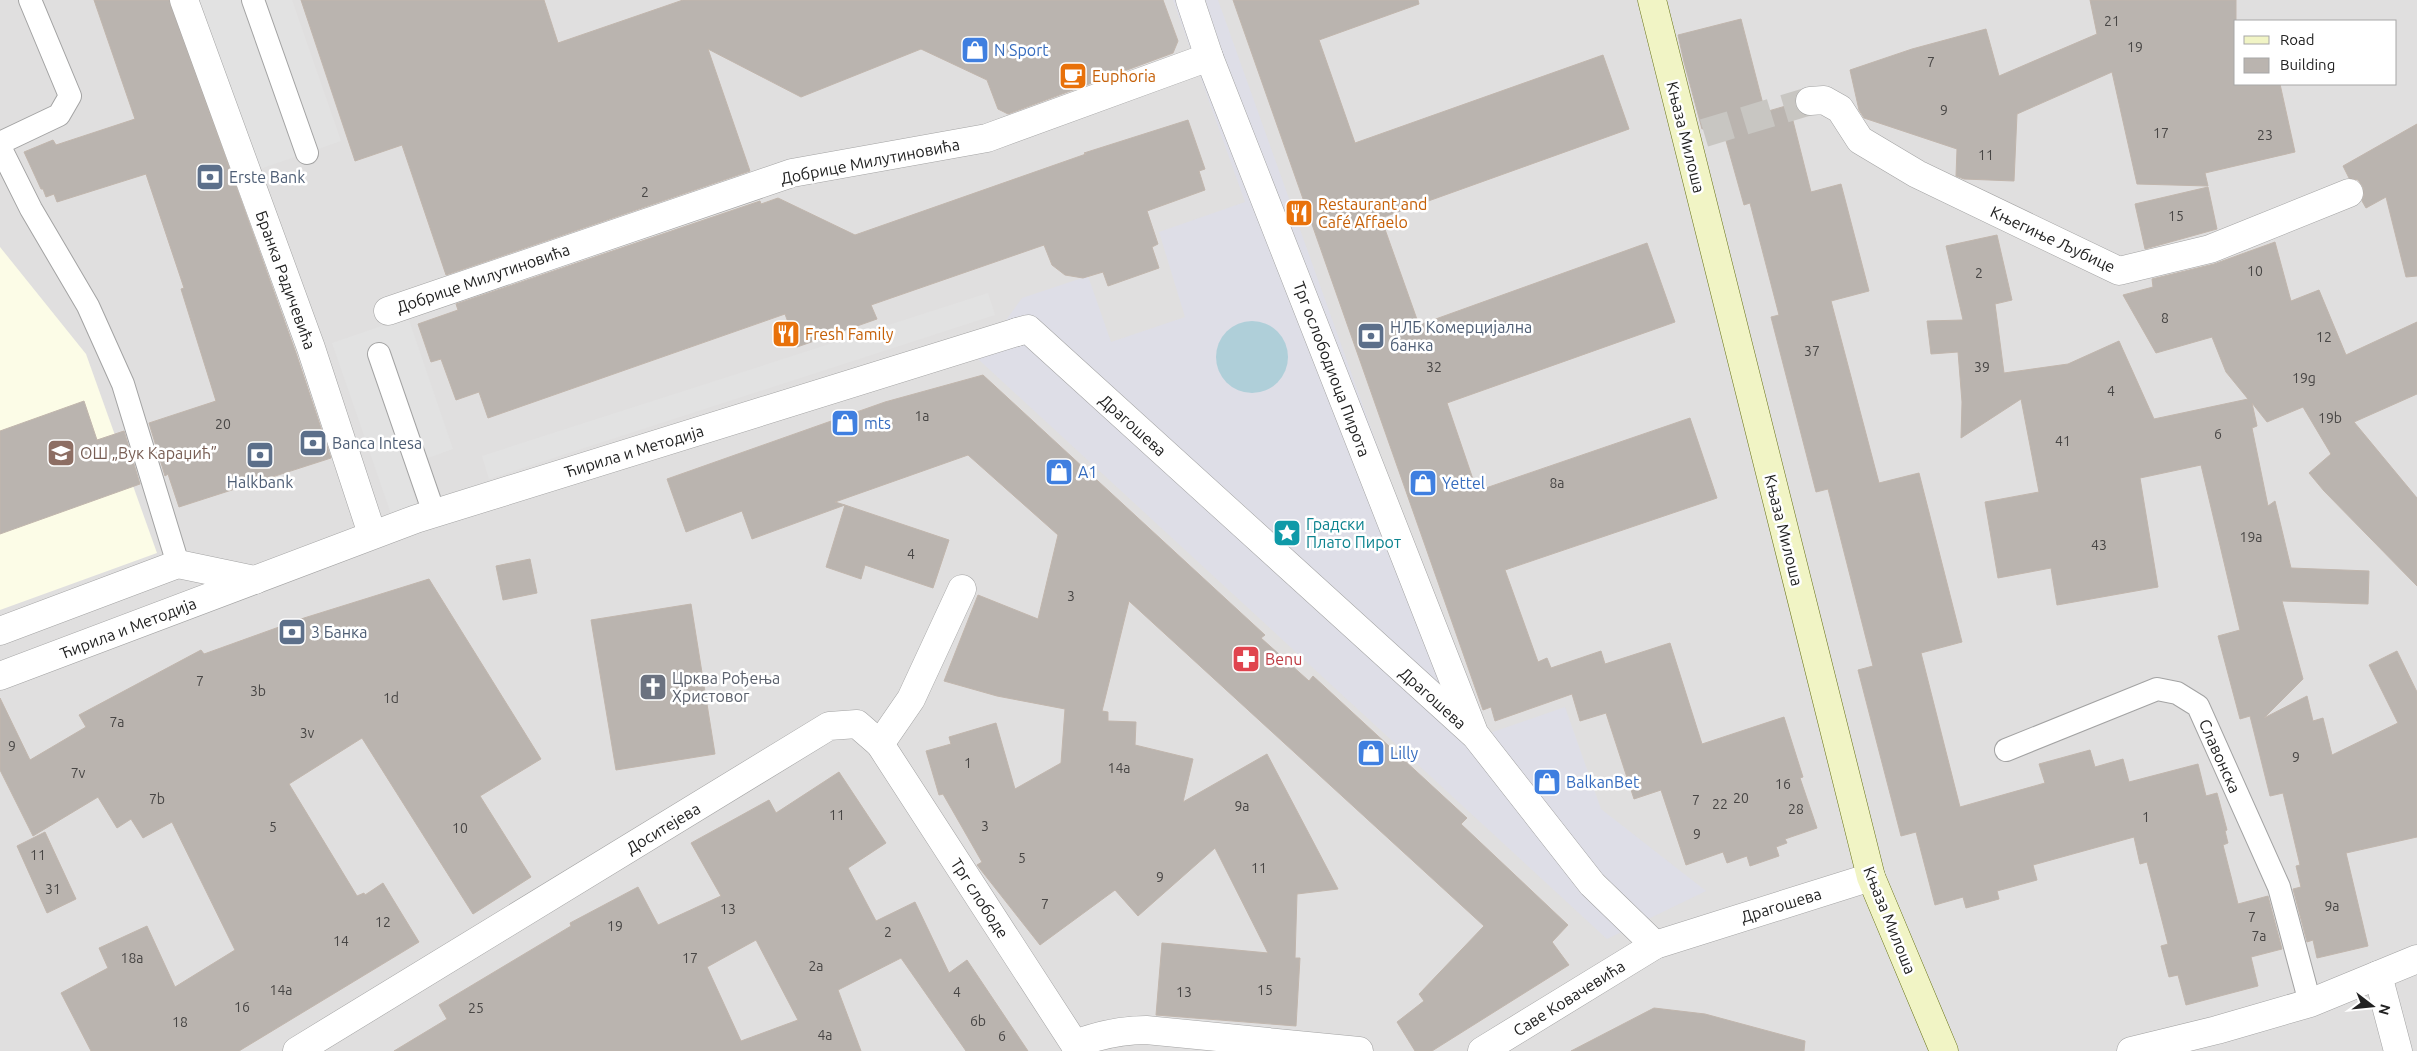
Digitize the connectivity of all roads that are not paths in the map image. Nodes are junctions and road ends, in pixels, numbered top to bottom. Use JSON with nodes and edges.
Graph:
{"nodes":[{"id":1,"x":30,"y":0,"type":"edge"},
{"id":2,"x":184,"y":0,"type":"edge"},
{"id":3,"x":253,"y":0,"type":"edge"},
{"id":4,"x":1190,"y":0,"type":"edge"},
{"id":5,"x":1652,"y":0,"type":"edge"},
{"id":6,"x":1210,"y":57,"type":"junction"},
{"id":7,"x":1810,"y":101,"type":"tunnel mouth"},
{"id":8,"x":0,"y":143,"type":"edge"},
{"id":9,"x":0,"y":147,"type":"edge"},
{"id":10,"x":307,"y":153,"type":"dead end"},
{"id":11,"x":2349,"y":193,"type":"dead end"},
{"id":12,"x":388,"y":311,"type":"dead end"},
{"id":13,"x":1017,"y":332,"type":"joint"},
{"id":14,"x":379,"y":354,"type":"dead end"},
{"id":15,"x":434,"y":513,"type":"junction"},
{"id":16,"x":372,"y":534,"type":"junction"},
{"id":17,"x":178,"y":564,"type":"junction"},
{"id":18,"x":255,"y":580,"type":"junction"},
{"id":19,"x":962,"y":589,"type":"dead end"},
{"id":20,"x":0,"y":631,"type":"edge"},
{"id":21,"x":0,"y":676,"type":"edge"},
{"id":22,"x":1476,"y":736,"type":"junction"},
{"id":23,"x":880,"y":744,"type":"junction"},
{"id":24,"x":2006,"y":750,"type":"dead end"},
{"id":25,"x":1870,"y":877,"type":"junction"},
{"id":26,"x":1654,"y":944,"type":"junction"},
{"id":27,"x":2417,"y":959,"type":"edge"},
{"id":28,"x":2378,"y":975,"type":"junction"},
{"id":29,"x":2310,"y":1003,"type":"junction"},
{"id":30,"x":1077,"y":1048,"type":"edge"},
{"id":31,"x":1351,"y":1050,"type":"edge"},
{"id":32,"x":297,"y":1051,"type":"edge"},
{"id":33,"x":1482,"y":1051,"type":"edge"},
{"id":34,"x":1944,"y":1051,"type":"edge"},
{"id":35,"x":2131,"y":1051,"type":"edge"},
{"id":36,"x":2398,"y":1051,"type":"edge"}],
"edges":[{"from":1,"to":8,"type":"lane"},
{"from":2,"to":16,"type":"street","name":"Бранка Радичевића"},
{"from":3,"to":10,"type":"lane"},
{"from":4,"to":6,"type":"street","name":"Трг ослободиоца Пирота"},
{"from":5,"to":25,"type":"main road","name":"Књаза Милоша"},
{"from":6,"to":12,"type":"street","name":"Добрице Милутиновића"},
{"from":6,"to":22,"type":"street","name":"Трг ослободиоца Пирота"},
{"from":7,"to":11,"type":"street","name":"Књегиње Љубице"},
{"from":9,"to":17,"type":"lane"},
{"from":13,"to":15,"type":"street","name":"Ћирила и Методија"},
{"from":13,"to":22,"type":"street","name":"Драгошева"},
{"from":14,"to":15,"type":"lane"},
{"from":15,"to":16,"type":"street","name":"Ћирила и Методија"},
{"from":16,"to":18,"type":"street","name":"Ћирила и Методија"},
{"from":17,"to":18,"type":"street"},
{"from":17,"to":20,"type":"street"},
{"from":18,"to":21,"type":"street","name":"Ћирила и Методија"},
{"from":19,"to":23,"type":"street"},
{"from":22,"to":26,"type":"street","name":"Драгошева"},
{"from":23,"to":30,"type":"street","name":"Трг слободе"},
{"from":23,"to":32,"type":"street","name":"Доситејева"},
{"from":24,"to":29,"type":"lane","name":"Славонска"},
{"from":25,"to":26,"type":"street","name":"Драгошева"},
{"from":25,"to":34,"type":"main road","name":"Књаза Милоша"},
{"from":26,"to":33,"type":"street","name":"Саве Ковачевића"},
{"from":27,"to":28,"type":"street"},
{"from":28,"to":29,"type":"street"},
{"from":28,"to":36,"type":"street"},
{"from":29,"to":35,"type":"street"},
{"from":30,"to":31,"type":"street"}]}
